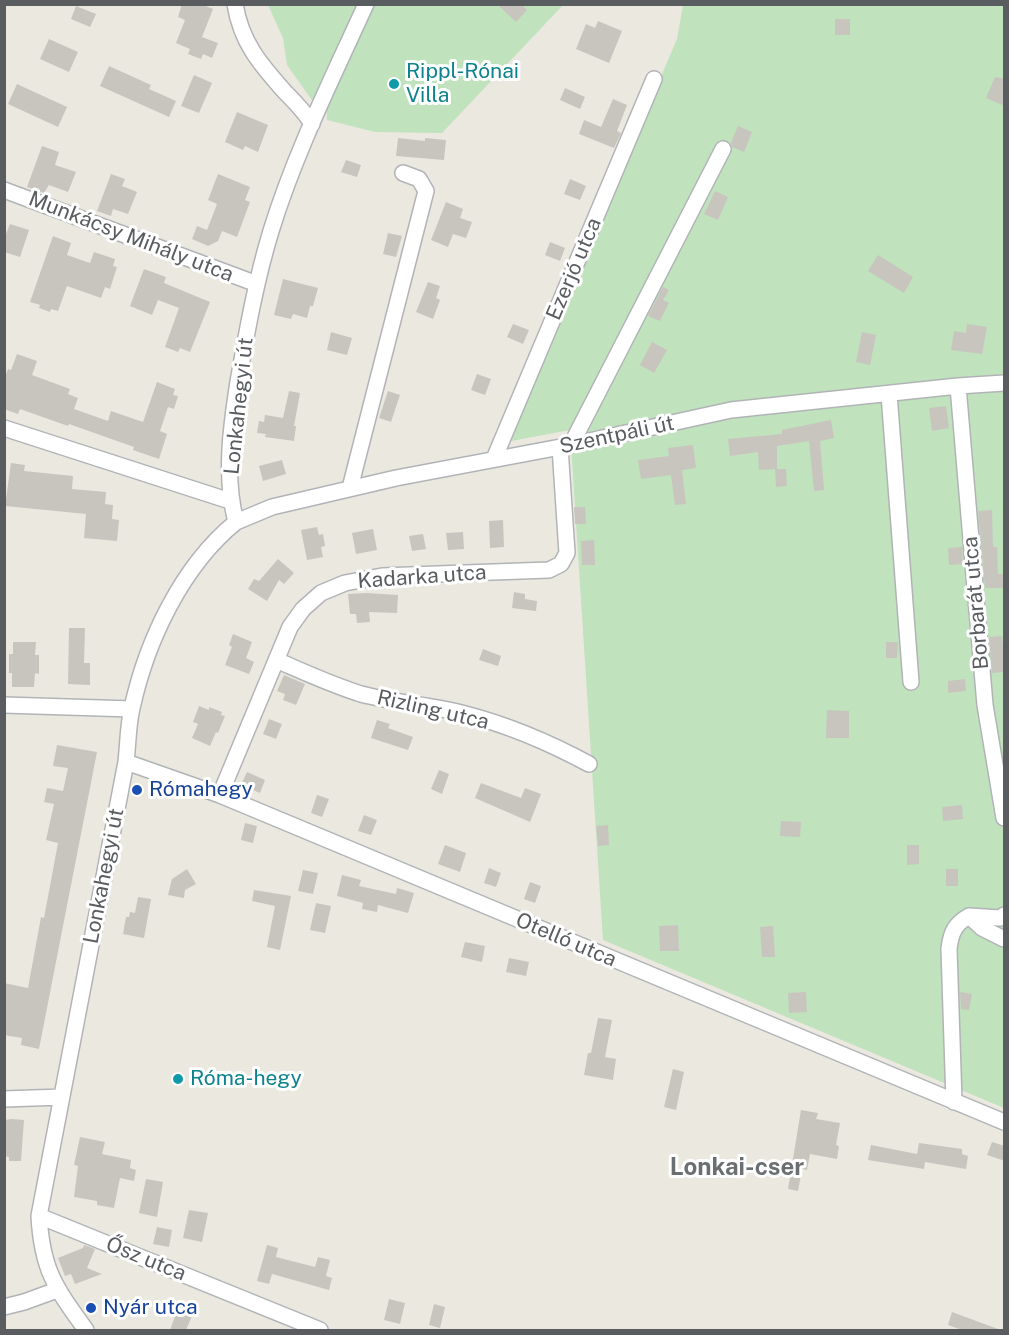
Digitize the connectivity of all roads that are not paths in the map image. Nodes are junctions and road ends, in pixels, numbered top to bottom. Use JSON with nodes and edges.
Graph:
{"nodes":[{"id":1,"x":235,"y":4,"type":"edge"},
{"id":2,"x":366,"y":4,"type":"edge"},
{"id":3,"x":654,"y":79,"type":"dead end"},
{"id":4,"x":312,"y":124,"type":"junction"},
{"id":5,"x":723,"y":149,"type":"dead end"},
{"id":6,"x":403,"y":173,"type":"dead end"},
{"id":7,"x":4,"y":190,"type":"edge"},
{"id":8,"x":257,"y":285,"type":"junction"},
{"id":9,"x":1005,"y":383,"type":"edge"},
{"id":10,"x":957,"y":386,"type":"junction"},
{"id":11,"x":889,"y":394,"type":"junction"},
{"id":12,"x":4,"y":428,"type":"edge"},
{"id":13,"x":565,"y":446,"type":"junction"},
{"id":14,"x":494,"y":459,"type":"junction"},
{"id":15,"x":350,"y":488,"type":"junction"},
{"id":16,"x":230,"y":501,"type":"junction"},
{"id":17,"x":236,"y":522,"type":"junction"},
{"id":18,"x":276,"y":660,"type":"junction"},
{"id":19,"x":911,"y":682,"type":"dead end"},
{"id":20,"x":4,"y":705,"type":"edge"},
{"id":21,"x":132,"y":709,"type":"junction"},
{"id":22,"x":126,"y":762,"type":"junction"},
{"id":23,"x":589,"y":764,"type":"dead end"},
{"id":24,"x":220,"y":795,"type":"junction"},
{"id":25,"x":1005,"y":818,"type":"edge"},
{"id":26,"x":1005,"y":915,"type":"edge"},
{"id":27,"x":969,"y":916,"type":"junction"},
{"id":28,"x":1005,"y":939,"type":"edge"},
{"id":29,"x":62,"y":1097,"type":"junction"},
{"id":30,"x":4,"y":1099,"type":"edge"},
{"id":31,"x":954,"y":1102,"type":"junction"},
{"id":32,"x":1005,"y":1122,"type":"edge"},
{"id":33,"x":39,"y":1216,"type":"junction"},
{"id":34,"x":57,"y":1290,"type":"junction"},
{"id":35,"x":4,"y":1306,"type":"edge"},
{"id":36,"x":86,"y":1330,"type":"edge"},
{"id":37,"x":320,"y":1330,"type":"edge"}],
"edges":[{"from":1,"to":4,"type":"street"},
{"from":2,"to":4,"type":"street","name":"Lonkahegyi út"},
{"from":3,"to":14,"type":"street","name":"Ezerjó utca"},
{"from":4,"to":8,"type":"street","name":"Lonkahegyi út"},
{"from":5,"to":13,"type":"street"},
{"from":6,"to":15,"type":"street"},
{"from":7,"to":8,"type":"street","name":"Munkácsy Mihály utca"},
{"from":8,"to":16,"type":"street","name":"Lonkahegyi út"},
{"from":9,"to":10,"type":"street","name":"Szentpáli út"},
{"from":10,"to":11,"type":"street","name":"Szentpáli út"},
{"from":10,"to":25,"type":"street","name":"Borbarát utca"},
{"from":11,"to":13,"type":"street","name":"Szentpáli út"},
{"from":11,"to":19,"type":"street"},
{"from":12,"to":16,"type":"street"},
{"from":13,"to":14,"type":"street","name":"Szentpáli út"},
{"from":13,"to":18,"type":"street","name":"Kadarka utca"},
{"from":14,"to":15,"type":"street","name":"Szentpáli út"},
{"from":15,"to":17,"type":"street","name":"Szentpáli út"},
{"from":16,"to":17,"type":"street","name":"Lonkahegyi út"},
{"from":17,"to":21,"type":"street","name":"Lonkahegyi út"},
{"from":18,"to":23,"type":"street","name":"Rizling utca"},
{"from":18,"to":24,"type":"street","name":"Kadarka utca"},
{"from":20,"to":21,"type":"street"},
{"from":21,"to":22,"type":"street","name":"Lonkahegyi út"},
{"from":22,"to":24,"type":"street","name":"Otelló utca"},
{"from":22,"to":29,"type":"street","name":"Lonkahegyi út"},
{"from":24,"to":31,"type":"street","name":"Otelló utca"},
{"from":26,"to":27,"type":"street"},
{"from":27,"to":28,"type":"street"},
{"from":27,"to":31,"type":"street"},
{"from":29,"to":30,"type":"street"},
{"from":29,"to":33,"type":"street","name":"Lonkahegyi út"},
{"from":31,"to":32,"type":"street","name":"Otelló utca"},
{"from":33,"to":34,"type":"street","name":"Lonkahegyi út"},
{"from":33,"to":37,"type":"street","name":"Ősz utca"},
{"from":34,"to":35,"type":"street"},
{"from":34,"to":36,"type":"street","name":"Lonkahegyi út"}]}
